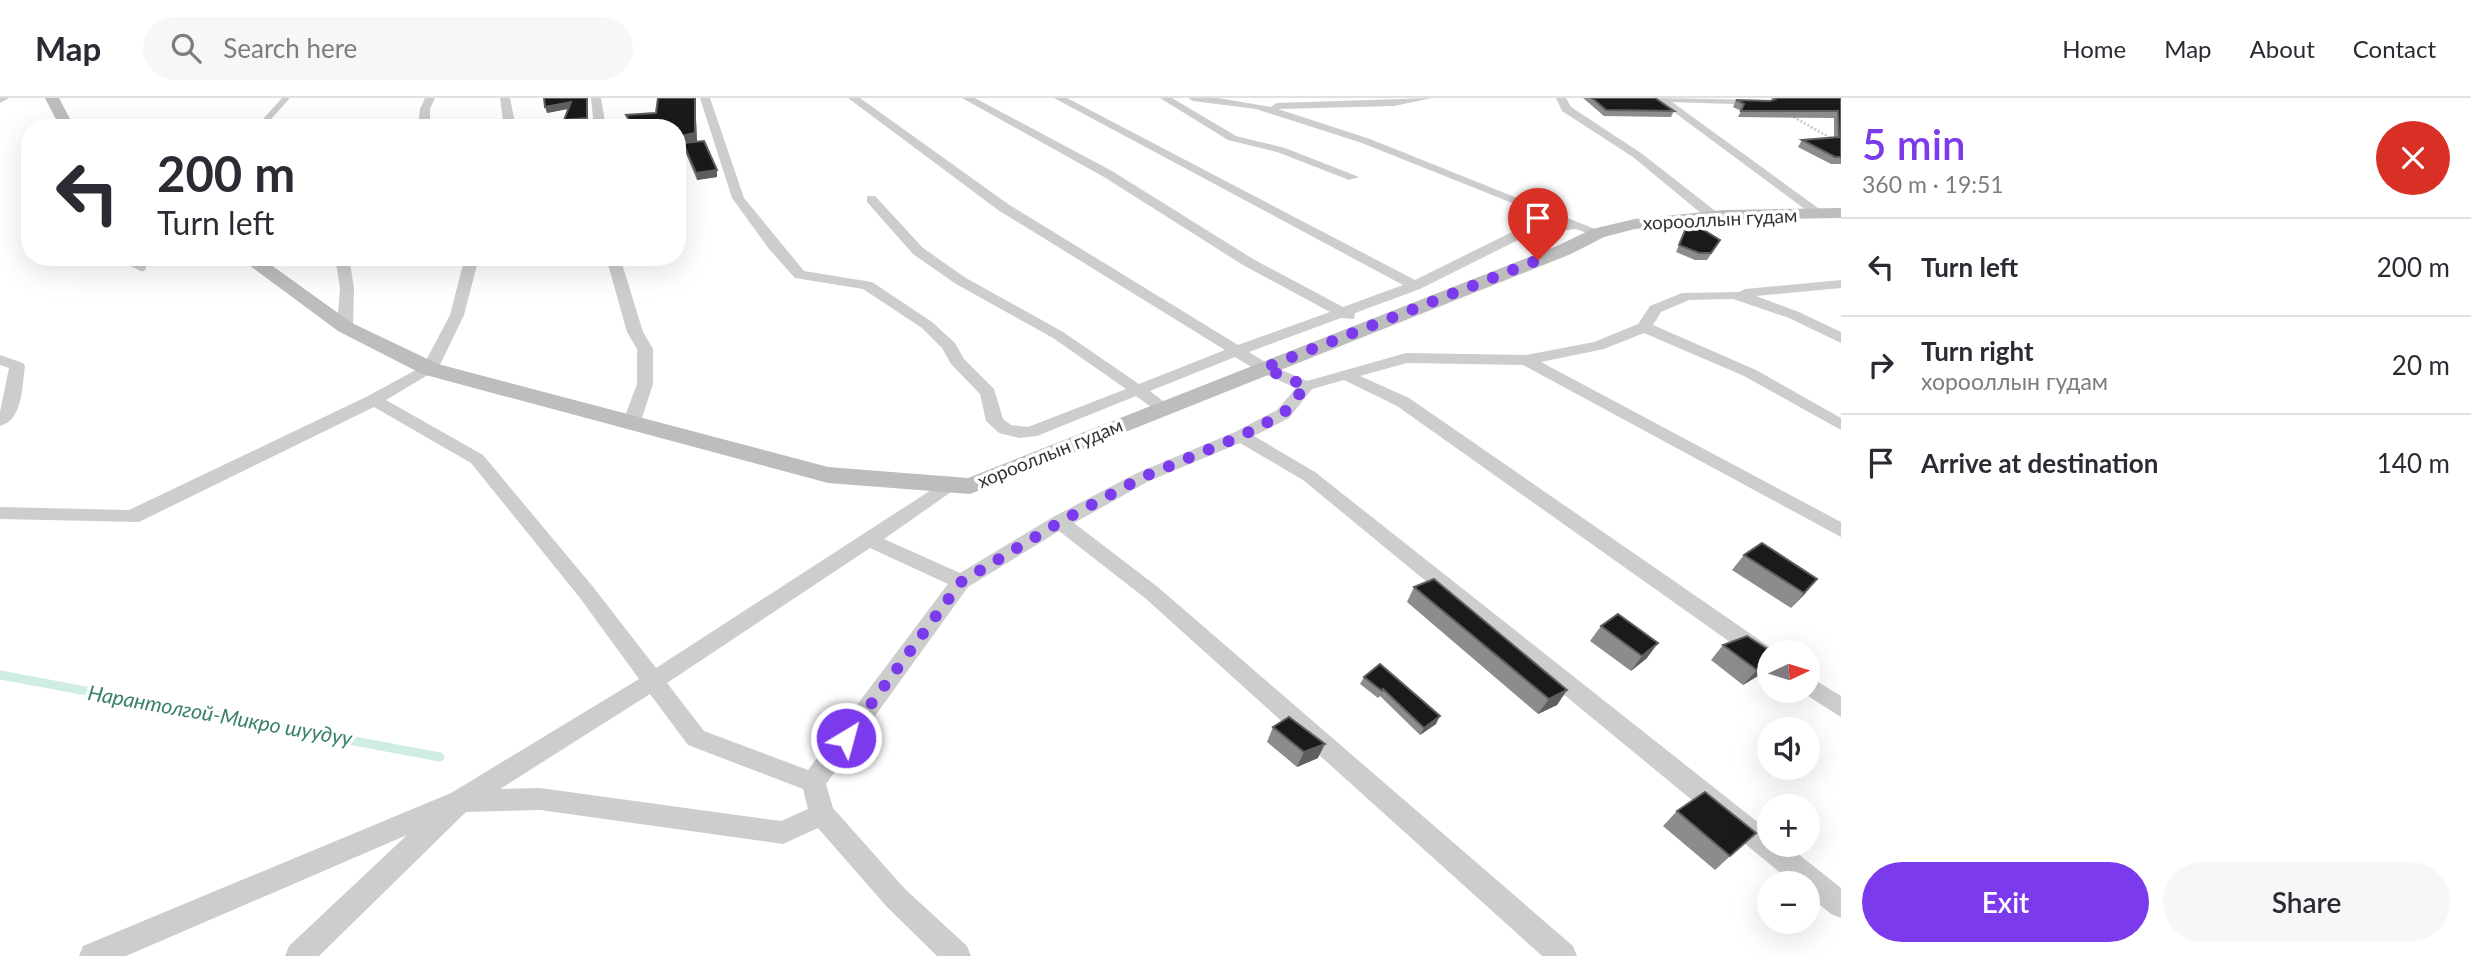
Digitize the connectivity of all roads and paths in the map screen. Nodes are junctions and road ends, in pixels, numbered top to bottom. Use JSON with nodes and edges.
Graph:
{"nodes":[{"id":1,"x":52,"y":98,"type":"edge"},
{"id":2,"x":286,"y":98,"type":"edge"},
{"id":3,"x":430,"y":98,"type":"edge"},
{"id":4,"x":505,"y":98,"type":"edge"},
{"id":5,"x":596,"y":98,"type":"edge"},
{"id":6,"x":705,"y":98,"type":"edge"},
{"id":7,"x":853,"y":98,"type":"edge"},
{"id":8,"x":967,"y":98,"type":"edge"},
{"id":9,"x":1059,"y":98,"type":"edge"},
{"id":10,"x":1165,"y":98,"type":"edge"},
{"id":11,"x":1193,"y":98,"type":"edge"},
{"id":12,"x":1427,"y":98,"type":"edge"},
{"id":13,"x":1561,"y":98,"type":"edge"},
{"id":14,"x":1661,"y":99,"type":"edge"},
{"id":15,"x":1762,"y":100,"type":"edge"},
{"id":16,"x":1257,"y":106,"type":"junction"},
{"id":17,"x":64,"y":119,"type":"edge"},
{"id":18,"x":267,"y":119,"type":"edge"},
{"id":19,"x":424,"y":119,"type":"edge"},
{"id":20,"x":509,"y":119,"type":"edge"},
{"id":21,"x":599,"y":119,"type":"edge"},
{"id":22,"x":1841,"y":144,"type":"edge"},
{"id":23,"x":1353,"y":177,"type":"dead end"},
{"id":24,"x":871,"y":198,"type":"dead end"},
{"id":25,"x":1830,"y":213,"type":"edge"},
{"id":26,"x":1713,"y":216,"type":"junction"},
{"id":27,"x":1576,"y":224,"type":"junction"},
{"id":28,"x":1598,"y":233,"type":"junction"},
{"id":29,"x":260,"y":266,"type":"edge"},
{"id":30,"x":343,"y":266,"type":"edge"},
{"id":31,"x":470,"y":266,"type":"edge"},
{"id":32,"x":616,"y":266,"type":"edge"},
{"id":33,"x":1841,"y":284,"type":"edge"},
{"id":34,"x":1415,"y":286,"type":"junction"},
{"id":35,"x":1733,"y":295,"type":"junction"},
{"id":36,"x":1344,"y":313,"type":"junction"},
{"id":37,"x":345,"y":327,"type":"junction"},
{"id":38,"x":1371,"y":327,"type":"junction"},
{"id":39,"x":1644,"y":327,"type":"junction"},
{"id":40,"x":1841,"y":338,"type":"edge"},
{"id":41,"x":1237,"y":351,"type":"junction"},
{"id":42,"x":0,"y":360,"type":"edge"},
{"id":43,"x":1526,"y":360,"type":"junction"},
{"id":44,"x":1264,"y":368,"type":"junction"},
{"id":45,"x":430,"y":369,"type":"junction"},
{"id":46,"x":1343,"y":374,"type":"junction"},
{"id":47,"x":1306,"y":386,"type":"junction"},
{"id":48,"x":1141,"y":391,"type":"junction"},
{"id":49,"x":374,"y":400,"type":"junction"},
{"id":50,"x":1164,"y":408,"type":"junction"},
{"id":51,"x":0,"y":421,"type":"edge"},
{"id":52,"x":631,"y":424,"type":"junction"},
{"id":53,"x":1841,"y":425,"type":"edge"},
{"id":54,"x":1241,"y":436,"type":"junction"},
{"id":55,"x":952,"y":485,"type":"junction"},
{"id":56,"x":0,"y":513,"type":"edge"},
{"id":57,"x":1060,"y":522,"type":"junction"},
{"id":58,"x":1841,"y":530,"type":"edge"},
{"id":59,"x":867,"y":539,"type":"junction"},
{"id":60,"x":961,"y":582,"type":"junction"},
{"id":61,"x":1757,"y":650,"type":"edge"},
{"id":62,"x":653,"y":681,"type":"junction"},
{"id":63,"x":1820,"y":693,"type":"edge"},
{"id":64,"x":1841,"y":708,"type":"edge"},
{"id":65,"x":813,"y":782,"type":"junction"},
{"id":66,"x":460,"y":801,"type":"junction"},
{"id":67,"x":822,"y":814,"type":"junction"},
{"id":68,"x":1841,"y":905,"type":"edge"},
{"id":69,"x":93,"y":956,"type":"edge"},
{"id":70,"x":299,"y":956,"type":"edge"},
{"id":71,"x":957,"y":956,"type":"edge"},
{"id":72,"x":1563,"y":956,"type":"edge"}],
"edges":[{"from":1,"to":17,"type":"main road"},
{"from":2,"to":18,"type":"lane"},
{"from":3,"to":19,"type":"street"},
{"from":4,"to":20,"type":"street"},
{"from":5,"to":21,"type":"street"},
{"from":6,"to":48,"type":"street"},
{"from":7,"to":41,"type":"street"},
{"from":8,"to":36,"type":"street"},
{"from":9,"to":34,"type":"street"},
{"from":10,"to":23,"type":"street"},
{"from":11,"to":16,"type":"street"},
{"from":12,"to":16,"type":"street"},
{"from":13,"to":26,"type":"street"},
{"from":14,"to":15,"type":"street","name":"хорооллын гудам"},
{"from":14,"to":25,"type":"street","name":"хорооллын гудам"},
{"from":15,"to":22,"type":"path"},
{"from":16,"to":27,"type":"street"},
{"from":24,"to":48,"type":"street"},
{"from":25,"to":26,"type":"main road","name":"хорооллын гудам"},
{"from":26,"to":28,"type":"main road","name":"хорооллын гудам"},
{"from":27,"to":28,"type":"street"},
{"from":27,"to":34,"type":"street"},
{"from":28,"to":38,"type":"main road","name":"хорооллын гудам"},
{"from":29,"to":37,"type":"main road","name":"хорооллын гудам"},
{"from":30,"to":37,"type":"street"},
{"from":31,"to":45,"type":"street"},
{"from":32,"to":52,"type":"street"},
{"from":33,"to":35,"type":"street"},
{"from":34,"to":36,"type":"street"},
{"from":35,"to":39,"type":"street"},
{"from":35,"to":40,"type":"street"},
{"from":36,"to":38,"type":"street"},
{"from":36,"to":41,"type":"street"},
{"from":37,"to":45,"type":"main road","name":"хорооллын гудам"},
{"from":38,"to":44,"type":"main road","name":"хорооллын гудам"},
{"from":39,"to":43,"type":"street"},
{"from":39,"to":53,"type":"street"},
{"from":41,"to":44,"type":"street"},
{"from":41,"to":48,"type":"street"},
{"from":42,"to":51,"type":"street"},
{"from":43,"to":46,"type":"street"},
{"from":43,"to":58,"type":"street"},
{"from":44,"to":47,"type":"street"},
{"from":44,"to":50,"type":"main road","name":"хорооллын гудам"},
{"from":45,"to":49,"type":"street"},
{"from":45,"to":52,"type":"main road","name":"хорооллын гудам"},
{"from":46,"to":47,"type":"street"},
{"from":46,"to":61,"type":"street"},
{"from":47,"to":54,"type":"street"},
{"from":48,"to":50,"type":"street"},
{"from":49,"to":56,"type":"street"},
{"from":49,"to":62,"type":"street"},
{"from":50,"to":55,"type":"main road","name":"хорооллын гудам"},
{"from":52,"to":55,"type":"main road","name":"хорооллын гудам"},
{"from":54,"to":57,"type":"street"},
{"from":54,"to":68,"type":"street"},
{"from":55,"to":59,"type":"street"},
{"from":57,"to":60,"type":"street"},
{"from":57,"to":72,"type":"street"},
{"from":59,"to":60,"type":"street"},
{"from":59,"to":62,"type":"street"},
{"from":60,"to":65,"type":"street"},
{"from":62,"to":65,"type":"street"},
{"from":62,"to":66,"type":"street"},
{"from":63,"to":64,"type":"street"},
{"from":65,"to":67,"type":"street"},
{"from":66,"to":67,"type":"street"},
{"from":66,"to":69,"type":"street"},
{"from":66,"to":70,"type":"street"},
{"from":67,"to":71,"type":"street"}]}
